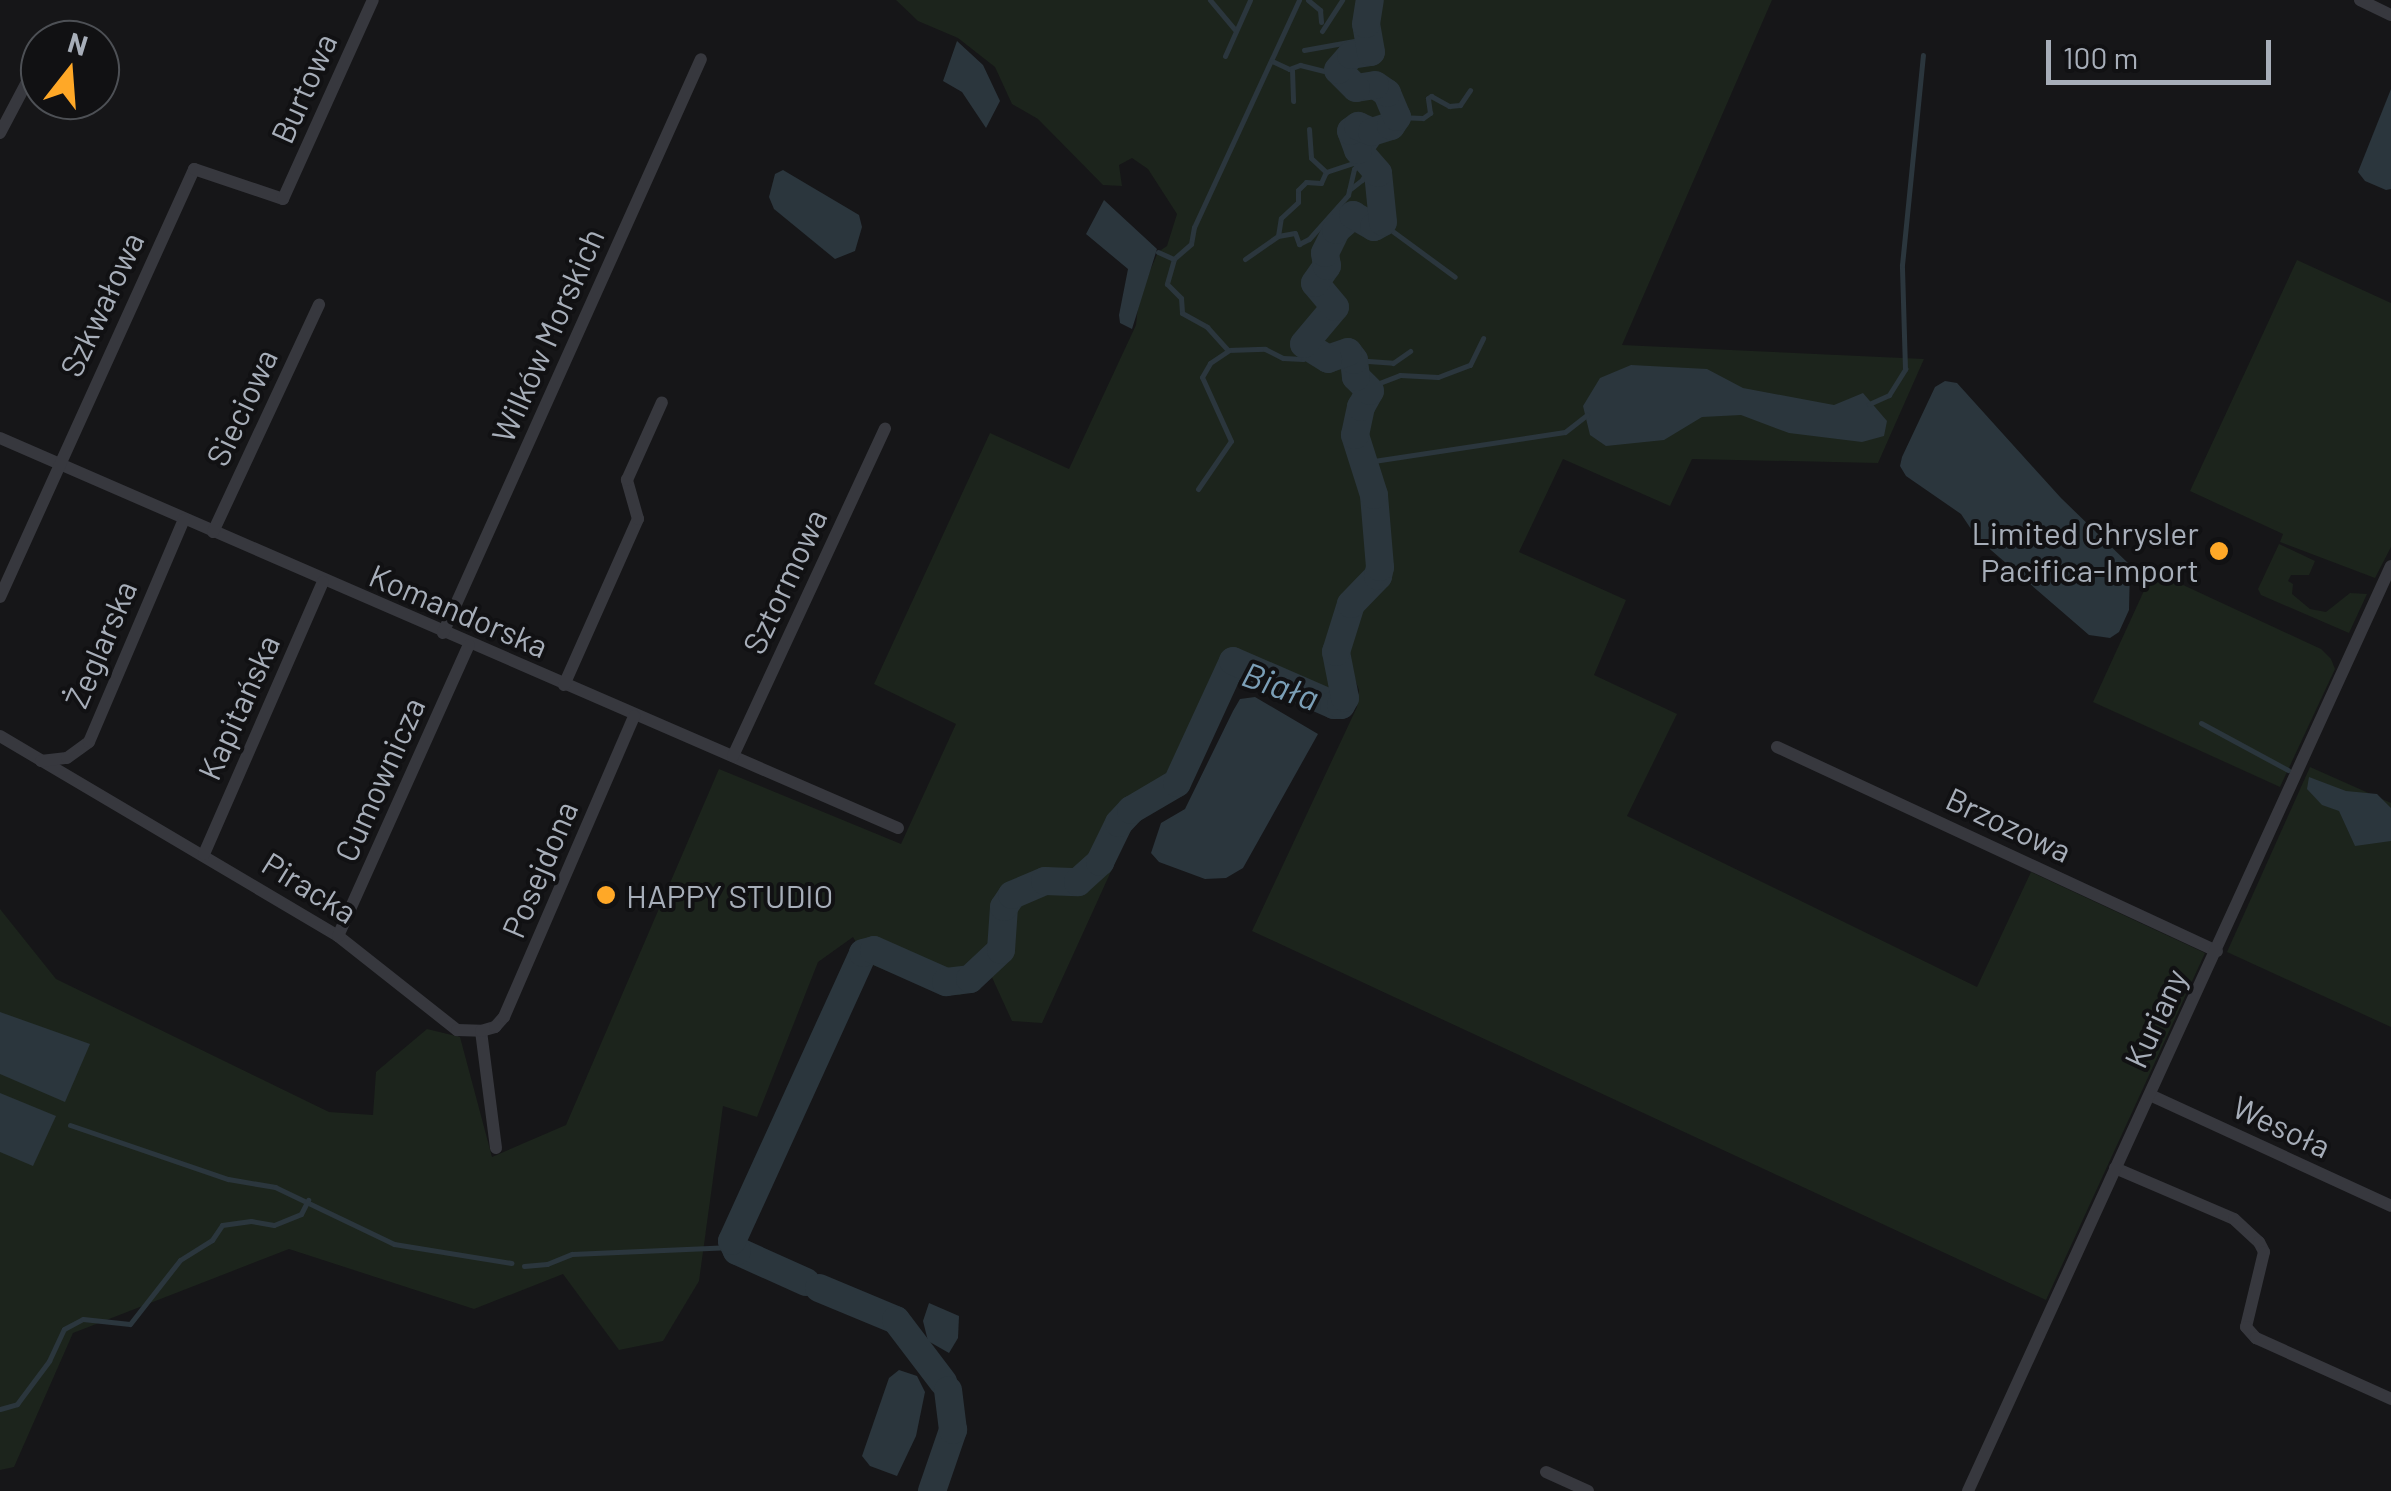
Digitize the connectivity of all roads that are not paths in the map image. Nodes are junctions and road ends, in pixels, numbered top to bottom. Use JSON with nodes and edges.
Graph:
{"nodes":[{"id":1,"x":373,"y":0,"type":"edge"},
{"id":2,"x":2360,"y":0,"type":"edge"},
{"id":3,"x":2391,"y":14,"type":"edge"},
{"id":4,"x":701,"y":59,"type":"dead end"},
{"id":5,"x":20,"y":95,"type":"edge"},
{"id":6,"x":0,"y":133,"type":"edge"},
{"id":7,"x":194,"y":169,"type":"joint"},
{"id":8,"x":319,"y":305,"type":"dead end"},
{"id":9,"x":662,"y":402,"type":"dead end"},
{"id":10,"x":885,"y":430,"type":"dead end"},
{"id":11,"x":0,"y":438,"type":"edge"},
{"id":12,"x":58,"y":463,"type":"junction"},
{"id":13,"x":184,"y":519,"type":"junction"},
{"id":14,"x":212,"y":532,"type":"junction"},
{"id":15,"x":2391,"y":566,"type":"edge"},
{"id":16,"x":323,"y":582,"type":"junction"},
{"id":17,"x":0,"y":597,"type":"edge"},
{"id":18,"x":443,"y":633,"type":"junction"},
{"id":19,"x":469,"y":645,"type":"junction"},
{"id":20,"x":564,"y":685,"type":"junction"},
{"id":21,"x":634,"y":716,"type":"junction"},
{"id":22,"x":0,"y":736,"type":"edge"},
{"id":23,"x":1777,"y":746,"type":"dead end"},
{"id":24,"x":732,"y":756,"type":"junction"},
{"id":25,"x":41,"y":760,"type":"junction"},
{"id":26,"x":898,"y":828,"type":"dead end"},
{"id":27,"x":204,"y":854,"type":"junction"},
{"id":28,"x":338,"y":936,"type":"junction"},
{"id":29,"x":2217,"y":951,"type":"junction"},
{"id":30,"x":481,"y":1031,"type":"junction"},
{"id":31,"x":2150,"y":1095,"type":"junction"},
{"id":32,"x":496,"y":1148,"type":"dead end"},
{"id":33,"x":2115,"y":1168,"type":"junction"},
{"id":34,"x":2391,"y":1206,"type":"edge"},
{"id":35,"x":2391,"y":1399,"type":"edge"},
{"id":36,"x":1546,"y":1472,"type":"dead end"},
{"id":37,"x":1588,"y":1491,"type":"edge"},
{"id":38,"x":1968,"y":1491,"type":"edge"}],
"edges":[{"from":1,"to":7,"type":"street","name":"Burtowa"},
{"from":2,"to":3,"type":"street"},
{"from":4,"to":18,"type":"street","name":"Wilków Morskich"},
{"from":5,"to":6,"type":"street"},
{"from":7,"to":12,"type":"street","name":"Szkwałowa"},
{"from":8,"to":14,"type":"street","name":"Sieciowa"},
{"from":9,"to":20,"type":"street"},
{"from":10,"to":24,"type":"street","name":"Sztormowa"},
{"from":11,"to":12,"type":"street","name":"Komandorska"},
{"from":12,"to":13,"type":"street","name":"Komandorska"},
{"from":12,"to":17,"type":"street","name":"Szkwałowa"},
{"from":13,"to":14,"type":"street","name":"Komandorska"},
{"from":13,"to":25,"type":"street","name":"Żeglarska"},
{"from":14,"to":16,"type":"street","name":"Komandorska"},
{"from":15,"to":29,"type":"street","name":"Kuriany"},
{"from":16,"to":18,"type":"street","name":"Komandorska"},
{"from":16,"to":27,"type":"street","name":"Kapitańska"},
{"from":18,"to":19,"type":"street","name":"Komandorska"},
{"from":19,"to":20,"type":"street","name":"Komandorska"},
{"from":19,"to":28,"type":"street","name":"Cumownicza"},
{"from":20,"to":21,"type":"street","name":"Komandorska"},
{"from":21,"to":24,"type":"street","name":"Komandorska"},
{"from":21,"to":30,"type":"street","name":"Posejdona"},
{"from":22,"to":25,"type":"street","name":"Piracka"},
{"from":23,"to":29,"type":"street","name":"Brzozowa"},
{"from":24,"to":26,"type":"street","name":"Komandorska"},
{"from":25,"to":27,"type":"street","name":"Piracka"},
{"from":27,"to":28,"type":"street","name":"Piracka"},
{"from":28,"to":30,"type":"street","name":"Piracka"},
{"from":29,"to":31,"type":"street","name":"Kuriany"},
{"from":30,"to":32,"type":"street"},
{"from":31,"to":33,"type":"street","name":"Kuriany"},
{"from":31,"to":34,"type":"street","name":"Wesoła"},
{"from":33,"to":35,"type":"street"},
{"from":33,"to":38,"type":"street","name":"Kuriany"},
{"from":36,"to":37,"type":"street"}]}
